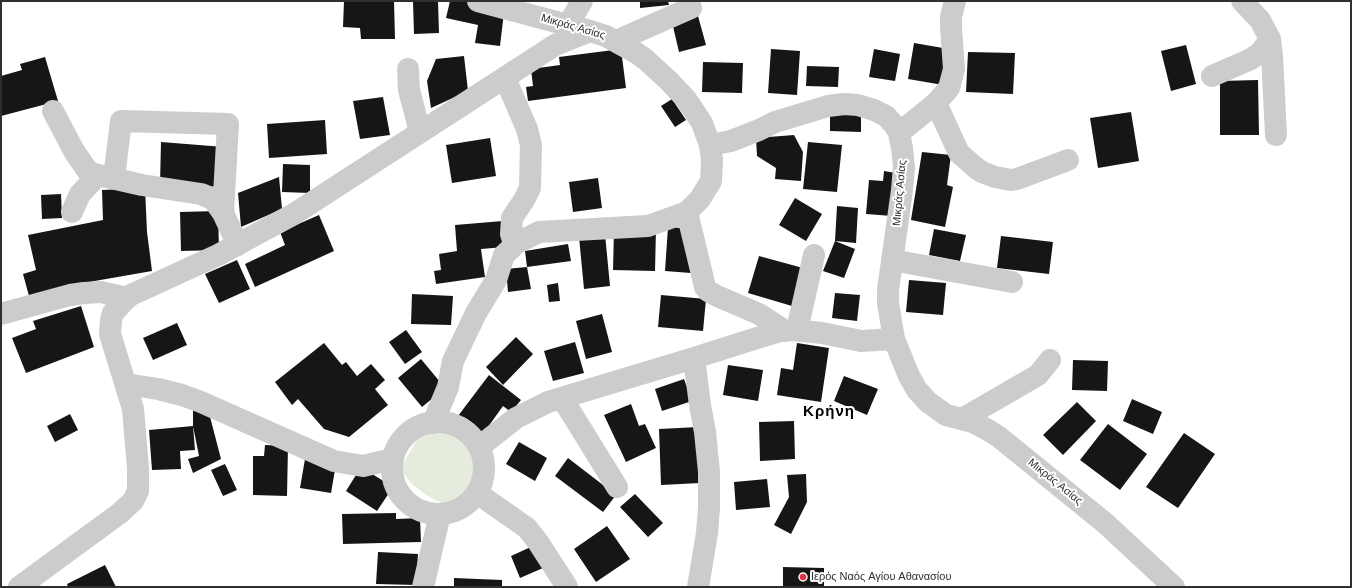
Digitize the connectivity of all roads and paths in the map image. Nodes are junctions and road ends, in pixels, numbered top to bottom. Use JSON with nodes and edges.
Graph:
{"nodes":[{"id":1,"x":478,"y":1,"type":"edge"},
{"id":2,"x":582,"y":1,"type":"edge"},
{"id":3,"x":955,"y":1,"type":"edge"},
{"id":4,"x":1242,"y":1,"type":"edge"},
{"id":5,"x":691,"y":8,"type":"dead end"},
{"id":6,"x":568,"y":25,"type":"junction"},
{"id":7,"x":590,"y":31,"type":"junction"},
{"id":8,"x":1270,"y":39,"type":"junction"},
{"id":9,"x":616,"y":41,"type":"junction"},
{"id":10,"x":408,"y":69,"type":"dead end"},
{"id":11,"x":1212,"y":76,"type":"dead end"},
{"id":12,"x":505,"y":78,"type":"junction"},
{"id":13,"x":936,"y":103,"type":"junction"},
{"id":14,"x":53,"y":111,"type":"dead end"},
{"id":15,"x":420,"y":132,"type":"junction"},
{"id":16,"x":899,"y":133,"type":"junction"},
{"id":17,"x":1276,"y":135,"type":"dead end"},
{"id":18,"x":710,"y":145,"type":"junction"},
{"id":19,"x":1068,"y":160,"type":"dead end"},
{"id":20,"x":106,"y":177,"type":"junction"},
{"id":21,"x":72,"y":212,"type":"dead end"},
{"id":22,"x":687,"y":212,"type":"junction"},
{"id":23,"x":223,"y":213,"type":"junction"},
{"id":24,"x":517,"y":243,"type":"junction"},
{"id":25,"x":238,"y":245,"type":"junction"},
{"id":26,"x":814,"y":255,"type":"dead end"},
{"id":27,"x":892,"y":260,"type":"junction"},
{"id":28,"x":1012,"y":282,"type":"dead end"},
{"id":29,"x":127,"y":298,"type":"junction"},
{"id":30,"x":1,"y":314,"type":"edge"},
{"id":31,"x":791,"y":331,"type":"junction"},
{"id":32,"x":894,"y":339,"type":"junction"},
{"id":33,"x":694,"y":358,"type":"junction"},
{"id":34,"x":1050,"y":360,"type":"dead end"},
{"id":35,"x":126,"y":384,"type":"junction"},
{"id":36,"x":562,"y":398,"type":"junction"},
{"id":37,"x":962,"y":419,"type":"junction"},
{"id":38,"x":433,"y":423,"type":"junction"},
{"id":39,"x":479,"y":447,"type":"junction"},
{"id":40,"x":393,"y":459,"type":"junction"},
{"id":41,"x":617,"y":487,"type":"dead end"},
{"id":42,"x":477,"y":493,"type":"junction"},
{"id":43,"x":440,"y":514,"type":"junction"},
{"id":44,"x":19,"y":587,"type":"edge"},
{"id":45,"x":423,"y":587,"type":"edge"},
{"id":46,"x":566,"y":587,"type":"edge"},
{"id":47,"x":698,"y":587,"type":"edge"},
{"id":48,"x":1174,"y":587,"type":"edge"}],
"edges":[{"from":1,"to":6,"type":"street","name":"Μικράς Ασίας"},
{"from":2,"to":6,"type":"street"},
{"from":3,"to":13,"type":"street"},
{"from":4,"to":8,"type":"street"},
{"from":5,"to":9,"type":"street"},
{"from":6,"to":7,"type":"street","name":"Μικράς Ασίας"},
{"from":7,"to":9,"type":"street","name":"Μικράς Ασίας"},
{"from":7,"to":12,"type":"street"},
{"from":8,"to":11,"type":"street"},
{"from":8,"to":17,"type":"street"},
{"from":9,"to":18,"type":"street","name":"Μικράς Ασίας"},
{"from":10,"to":15,"type":"street"},
{"from":12,"to":15,"type":"street"},
{"from":12,"to":24,"type":"street"},
{"from":13,"to":16,"type":"street"},
{"from":13,"to":19,"type":"street"},
{"from":14,"to":20,"type":"street"},
{"from":15,"to":25,"type":"street"},
{"from":16,"to":18,"type":"street","name":"Μικράς Ασίας"},
{"from":16,"to":27,"type":"street","name":"Μικράς Ασίας"},
{"from":18,"to":22,"type":"street"},
{"from":20,"to":21,"type":"street"},
{"from":20,"to":23,"type":"street"},
{"from":20,"to":23,"type":"street"},
{"from":22,"to":24,"type":"street"},
{"from":22,"to":31,"type":"street"},
{"from":23,"to":25,"type":"street"},
{"from":24,"to":38,"type":"street"},
{"from":25,"to":29,"type":"street"},
{"from":26,"to":31,"type":"street"},
{"from":27,"to":28,"type":"street"},
{"from":27,"to":32,"type":"street","name":"Μικράς Ασίας"},
{"from":29,"to":30,"type":"street"},
{"from":29,"to":35,"type":"street"},
{"from":31,"to":32,"type":"street"},
{"from":31,"to":33,"type":"street"},
{"from":32,"to":37,"type":"street","name":"Μικράς Ασίας"},
{"from":33,"to":36,"type":"street"},
{"from":33,"to":47,"type":"street"},
{"from":34,"to":37,"type":"street"},
{"from":35,"to":40,"type":"street"},
{"from":35,"to":44,"type":"street"},
{"from":36,"to":39,"type":"street"},
{"from":36,"to":41,"type":"street"},
{"from":37,"to":48,"type":"street","name":"Μικράς Ασίας"},
{"from":38,"to":39,"type":"street"},
{"from":38,"to":40,"type":"street"},
{"from":39,"to":42,"type":"street"},
{"from":40,"to":43,"type":"street"},
{"from":42,"to":43,"type":"street"},
{"from":42,"to":46,"type":"street"},
{"from":43,"to":45,"type":"street"}]}
